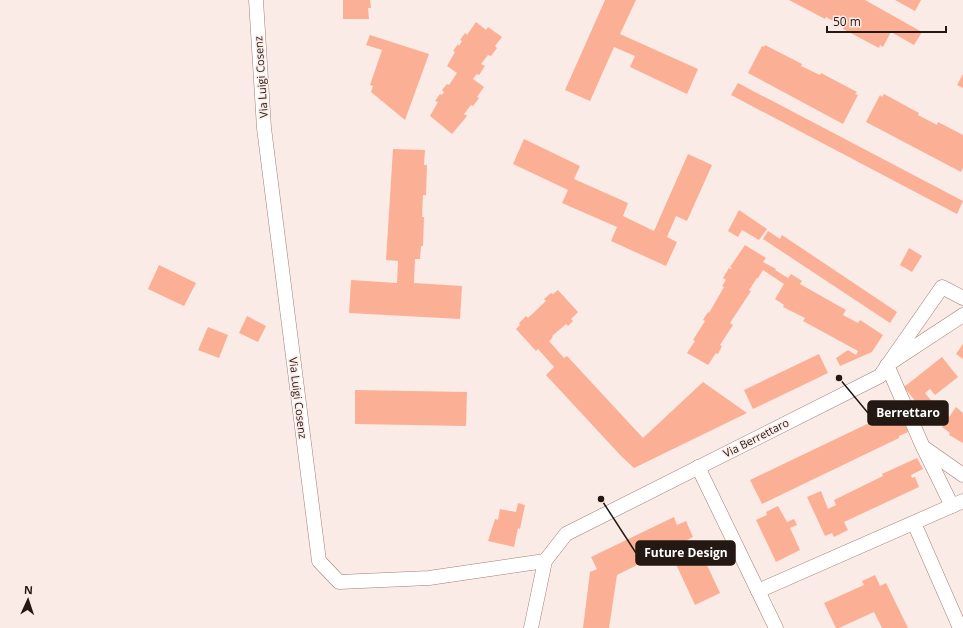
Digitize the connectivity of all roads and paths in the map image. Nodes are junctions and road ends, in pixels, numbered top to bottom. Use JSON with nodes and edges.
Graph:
{"nodes":[{"id":1,"x":256,"y":0,"type":"edge"},
{"id":2,"x":963,"y":298,"type":"edge"},
{"id":3,"x":963,"y":315,"type":"edge"},
{"id":4,"x":887,"y":365,"type":"junction"},
{"id":5,"x":923,"y":447,"type":"junction"},
{"id":6,"x":698,"y":467,"type":"junction"},
{"id":7,"x":963,"y":475,"type":"edge"},
{"id":8,"x":958,"y":504,"type":"edge"},
{"id":9,"x":914,"y":523,"type":"junction"},
{"id":10,"x":545,"y":561,"type":"junction"},
{"id":11,"x":758,"y":591,"type":"junction"},
{"id":12,"x":532,"y":628,"type":"edge"},
{"id":13,"x":776,"y":628,"type":"edge"},
{"id":14,"x":960,"y":628,"type":"edge"}],
"edges":[{"from":1,"to":10,"type":"street","name":"Via Luigi Cosenz"},
{"from":2,"to":4,"type":"street","name":"Via Berrettaro"},
{"from":3,"to":4,"type":"street"},
{"from":4,"to":5,"type":"street"},
{"from":4,"to":6,"type":"street","name":"Via Berrettaro"},
{"from":5,"to":7,"type":"street"},
{"from":5,"to":8,"type":"street"},
{"from":6,"to":10,"type":"street","name":"Via Berrettaro"},
{"from":6,"to":11,"type":"street"},
{"from":8,"to":9,"type":"street"},
{"from":9,"to":11,"type":"street"},
{"from":9,"to":14,"type":"street"},
{"from":10,"to":12,"type":"street"},
{"from":11,"to":13,"type":"street"}]}
